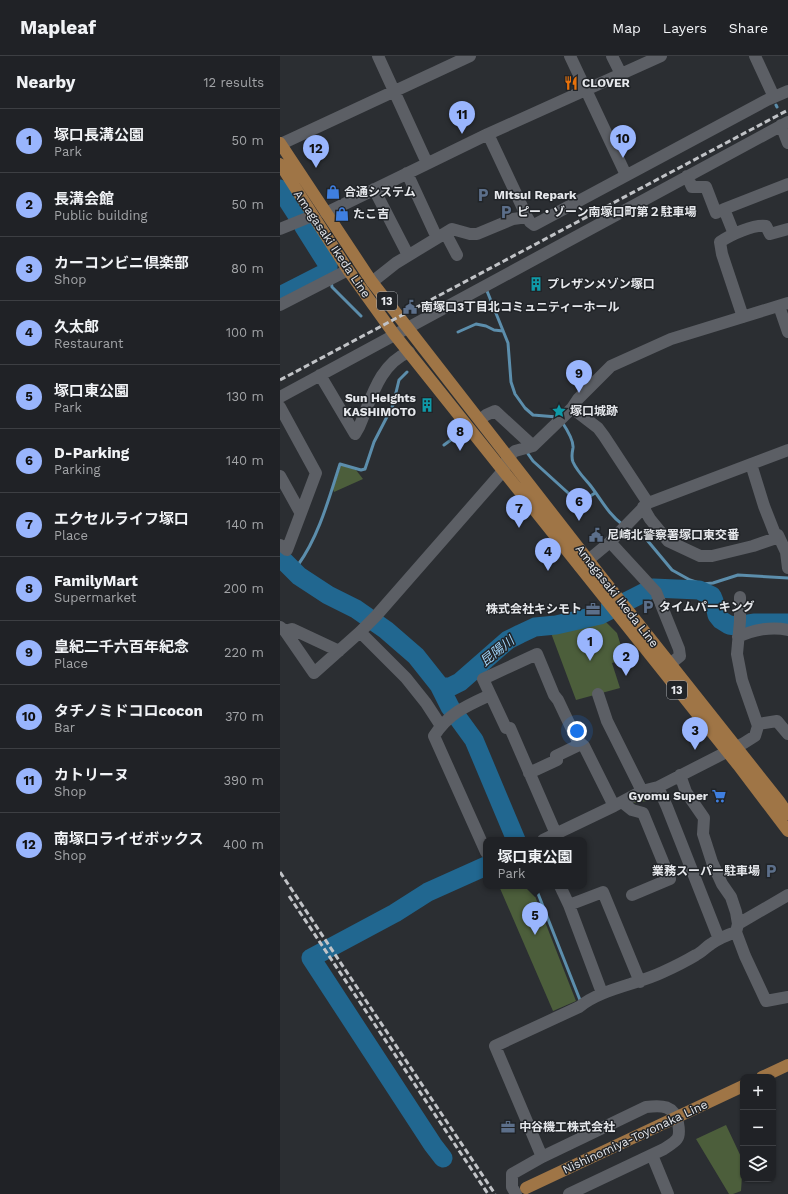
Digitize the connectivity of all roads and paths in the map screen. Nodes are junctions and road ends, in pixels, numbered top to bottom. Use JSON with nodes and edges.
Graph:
{"nodes":[{"id":1,"x":378,"y":56,"type":"edge"},
{"id":2,"x":470,"y":56,"type":"edge"},
{"id":3,"x":570,"y":56,"type":"edge"},
{"id":4,"x":612,"y":56,"type":"edge"},
{"id":5,"x":661,"y":56,"type":"edge"},
{"id":6,"x":755,"y":56,"type":"edge"},
{"id":7,"x":621,"y":74,"type":"junction"},
{"id":8,"x":585,"y":90,"type":"junction"},
{"id":9,"x":788,"y":91,"type":"edge"},
{"id":10,"x":395,"y":92,"type":"junction"},
{"id":11,"x":771,"y":99,"type":"junction"},
{"id":12,"x":784,"y":123,"type":"edge"},
{"id":13,"x":488,"y":134,"type":"junction"},
{"id":14,"x":788,"y":143,"type":"edge"},
{"id":15,"x":280,"y":144,"type":"edge"},
{"id":16,"x":428,"y":163,"type":"junction"},
{"id":17,"x":280,"y":164,"type":"edge"},
{"id":18,"x":407,"y":173,"type":"junction"},
{"id":19,"x":626,"y":175,"type":"junction"},
{"id":20,"x":687,"y":176,"type":"junction"},
{"id":21,"x":788,"y":184,"type":"edge"},
{"id":22,"x":374,"y":189,"type":"junction"},
{"id":23,"x":724,"y":209,"type":"junction"},
{"id":24,"x":326,"y":213,"type":"junction"},
{"id":25,"x":312,"y":216,"type":"junction"},
{"id":26,"x":527,"y":217,"type":"junction"},
{"id":27,"x":280,"y":229,"type":"edge"},
{"id":28,"x":788,"y":229,"type":"edge"},
{"id":29,"x":734,"y":234,"type":"junction"},
{"id":30,"x":442,"y":236,"type":"junction"},
{"id":31,"x":408,"y":255,"type":"junction"},
{"id":32,"x":457,"y":255,"type":"dead end"},
{"id":33,"x":343,"y":272,"type":"junction"},
{"id":34,"x":372,"y":282,"type":"junction"},
{"id":35,"x":280,"y":305,"type":"edge"},
{"id":36,"x":784,"y":305,"type":"edge"},
{"id":37,"x":743,"y":317,"type":"junction"},
{"id":38,"x":408,"y":327,"type":"junction"},
{"id":39,"x":788,"y":332,"type":"edge"},
{"id":40,"x":394,"y":334,"type":"junction"},
{"id":41,"x":409,"y":352,"type":"junction"},
{"id":42,"x":320,"y":375,"type":"junction"},
{"id":43,"x":280,"y":397,"type":"edge"},
{"id":44,"x":280,"y":407,"type":"edge"},
{"id":45,"x":572,"y":408,"type":"junction"},
{"id":46,"x":480,"y":420,"type":"junction"},
{"id":47,"x":527,"y":447,"type":"junction"},
{"id":48,"x":788,"y":450,"type":"edge"},
{"id":49,"x":508,"y":457,"type":"junction"},
{"id":50,"x":751,"y":464,"type":"junction"},
{"id":51,"x":503,"y":471,"type":"junction"},
{"id":52,"x":280,"y":476,"type":"edge"},
{"id":53,"x":646,"y":505,"type":"junction"},
{"id":54,"x":300,"y":512,"type":"junction"},
{"id":55,"x":782,"y":534,"type":"edge"},
{"id":56,"x":610,"y":542,"type":"junction"},
{"id":57,"x":280,"y":544,"type":"edge"},
{"id":58,"x":787,"y":553,"type":"edge"},
{"id":59,"x":584,"y":564,"type":"junction"},
{"id":60,"x":788,"y":568,"type":"edge"},
{"id":61,"x":740,"y":598,"type":"dead end"},
{"id":62,"x":618,"y":607,"type":"junction"},
{"id":63,"x":368,"y":624,"type":"junction"},
{"id":64,"x":282,"y":629,"type":"edge"},
{"id":65,"x":739,"y":630,"type":"junction"},
{"id":66,"x":788,"y":630,"type":"edge"},
{"id":67,"x":339,"y":651,"type":"junction"},
{"id":68,"x":670,"y":664,"type":"junction"},
{"id":69,"x":598,"y":694,"type":"dead end"},
{"id":70,"x":490,"y":695,"type":"junction"},
{"id":71,"x":758,"y":724,"type":"junction"},
{"id":72,"x":441,"y":726,"type":"junction"},
{"id":73,"x":788,"y":734,"type":"edge"},
{"id":74,"x":581,"y":744,"type":"junction"},
{"id":75,"x":731,"y":750,"type":"junction"},
{"id":76,"x":529,"y":773,"type":"junction"},
{"id":77,"x":680,"y":775,"type":"junction"},
{"id":78,"x":658,"y":787,"type":"junction"},
{"id":79,"x":642,"y":791,"type":"junction"},
{"id":80,"x":618,"y":804,"type":"junction"},
{"id":81,"x":788,"y":814,"type":"edge"},
{"id":82,"x":788,"y":831,"type":"edge"},
{"id":83,"x":556,"y":834,"type":"junction"},
{"id":84,"x":550,"y":837,"type":"edge"},
{"id":85,"x":483,"y":845,"type":"edge"},
{"id":86,"x":561,"y":889,"type":"edge"},
{"id":87,"x":632,"y":895,"type":"dead end"},
{"id":88,"x":788,"y":895,"type":"edge"},
{"id":89,"x":569,"y":905,"type":"junction"},
{"id":90,"x":737,"y":928,"type":"junction"},
{"id":91,"x":719,"y":938,"type":"junction"},
{"id":92,"x":640,"y":982,"type":"junction"},
{"id":93,"x":602,"y":993,"type":"junction"},
{"id":94,"x":788,"y":997,"type":"edge"},
{"id":95,"x":788,"y":1065,"type":"edge"},
{"id":96,"x":768,"y":1074,"type":"edge"},
{"id":97,"x":740,"y":1087,"type":"edge"},
{"id":98,"x":677,"y":1117,"type":"junction"},
{"id":99,"x":652,"y":1156,"type":"junction"},
{"id":100,"x":542,"y":1157,"type":"junction"},
{"id":101,"x":521,"y":1191,"type":"edge"},
{"id":102,"x":570,"y":1194,"type":"edge"},
{"id":103,"x":668,"y":1194,"type":"edge"}],
"edges":[{"from":1,"to":10,"type":"street"},
{"from":2,"to":10,"type":"street"},
{"from":3,"to":8,"type":"street"},
{"from":4,"to":7,"type":"street"},
{"from":5,"to":7,"type":"street"},
{"from":6,"to":11,"type":"street"},
{"from":7,"to":8,"type":"street"},
{"from":8,"to":13,"type":"street"},
{"from":8,"to":19,"type":"street"},
{"from":9,"to":11,"type":"street"},
{"from":10,"to":15,"type":"street"},
{"from":10,"to":16,"type":"street"},
{"from":11,"to":19,"type":"street"},
{"from":12,"to":14,"type":"street"},
{"from":12,"to":20,"type":"street"},
{"from":13,"to":16,"type":"street"},
{"from":13,"to":26,"type":"street"},
{"from":15,"to":24,"type":"main road","name":"Amagasaki Ikeda Line","number":"13"},
{"from":16,"to":18,"type":"street"},
{"from":17,"to":25,"type":"main road","name":"Amagasaki Ikeda Line","number":"13"},
{"from":18,"to":22,"type":"street"},
{"from":18,"to":30,"type":"street"},
{"from":19,"to":26,"type":"street"},
{"from":20,"to":23,"type":"street"},
{"from":20,"to":38,"type":"street"},
{"from":21,"to":23,"type":"street"},
{"from":22,"to":24,"type":"street"},
{"from":22,"to":31,"type":"street"},
{"from":23,"to":29,"type":"street"},
{"from":24,"to":34,"type":"main road","name":"Amagasaki Ikeda Line","number":"13"},
{"from":25,"to":27,"type":"street"},
{"from":25,"to":33,"type":"main road","name":"Amagasaki Ikeda Line","number":"13"},
{"from":26,"to":30,"type":"street"},
{"from":28,"to":29,"type":"street"},
{"from":29,"to":37,"type":"street"},
{"from":30,"to":31,"type":"street"},
{"from":30,"to":32,"type":"street"},
{"from":31,"to":34,"type":"street"},
{"from":33,"to":35,"type":"street"},
{"from":33,"to":40,"type":"main road","name":"Amagasaki Ikeda Line","number":"13"},
{"from":34,"to":38,"type":"main road","name":"Amagasaki Ikeda Line","number":"13"},
{"from":36,"to":37,"type":"street"},
{"from":36,"to":39,"type":"street"},
{"from":37,"to":45,"type":"street"},
{"from":38,"to":40,"type":"street"},
{"from":38,"to":46,"type":"main road","name":"Amagasaki Ikeda Line","number":"13"},
{"from":40,"to":41,"type":"main road","name":"Amagasaki Ikeda Line","number":"13"},
{"from":40,"to":42,"type":"street"},
{"from":41,"to":42,"type":"street"},
{"from":41,"to":51,"type":"main road","name":"Amagasaki Ikeda Line","number":"13"},
{"from":42,"to":43,"type":"street"},
{"from":44,"to":54,"type":"street"},
{"from":45,"to":47,"type":"street"},
{"from":45,"to":53,"type":"street"},
{"from":46,"to":47,"type":"street"},
{"from":46,"to":49,"type":"main road","name":"Amagasaki Ikeda Line","number":"13"},
{"from":47,"to":49,"type":"street"},
{"from":48,"to":50,"type":"street"},
{"from":49,"to":51,"type":"street"},
{"from":49,"to":59,"type":"main road","name":"Amagasaki Ikeda Line","number":"13"},
{"from":50,"to":53,"type":"street"},
{"from":50,"to":55,"type":"street"},
{"from":51,"to":59,"type":"main road","name":"Amagasaki Ikeda Line","number":"13"},
{"from":51,"to":63,"type":"street"},
{"from":52,"to":54,"type":"street"},
{"from":53,"to":55,"type":"street"},
{"from":53,"to":56,"type":"street"},
{"from":54,"to":57,"type":"street"},
{"from":55,"to":58,"type":"street"},
{"from":56,"to":59,"type":"street"},
{"from":56,"to":68,"type":"street"},
{"from":58,"to":60,"type":"street"},
{"from":59,"to":62,"type":"main road","name":"Amagasaki Ikeda Line","number":"13"},
{"from":61,"to":65,"type":"street"},
{"from":62,"to":68,"type":"main road","name":"Amagasaki Ikeda Line","number":"13"},
{"from":62,"to":75,"type":"main road","name":"Amagasaki Ikeda Line","number":"13"},
{"from":63,"to":67,"type":"street"},
{"from":63,"to":72,"type":"street"},
{"from":64,"to":67,"type":"street"},
{"from":64,"to":67,"type":"street"},
{"from":65,"to":66,"type":"street"},
{"from":65,"to":71,"type":"street"},
{"from":68,"to":75,"type":"main road","name":"Amagasaki Ikeda Line","number":"13"},
{"from":69,"to":79,"type":"street"},
{"from":70,"to":72,"type":"street"},
{"from":70,"to":74,"type":"street"},
{"from":70,"to":76,"type":"street"},
{"from":71,"to":73,"type":"street"},
{"from":71,"to":75,"type":"street"},
{"from":72,"to":85,"type":"street"},
{"from":74,"to":76,"type":"street"},
{"from":74,"to":80,"type":"street"},
{"from":75,"to":77,"type":"street"},
{"from":75,"to":81,"type":"main road","name":"Amagasaki Ikeda Line","number":"13"},
{"from":75,"to":82,"type":"main road","name":"Amagasaki Ikeda Line","number":"13"},
{"from":76,"to":83,"type":"street"},
{"from":77,"to":78,"type":"street"},
{"from":77,"to":90,"type":"street"},
{"from":78,"to":79,"type":"street"},
{"from":78,"to":91,"type":"street"},
{"from":79,"to":80,"type":"street"},
{"from":80,"to":83,"type":"street"},
{"from":80,"to":87,"type":"street"},
{"from":83,"to":84,"type":"street"},
{"from":86,"to":89,"type":"street"},
{"from":88,"to":90,"type":"street"},
{"from":89,"to":92,"type":"street"},
{"from":89,"to":93,"type":"street"},
{"from":90,"to":91,"type":"street"},
{"from":90,"to":94,"type":"street"},
{"from":91,"to":92,"type":"street"},
{"from":92,"to":93,"type":"street"},
{"from":93,"to":100,"type":"street"},
{"from":95,"to":96,"type":"main road"},
{"from":97,"to":98,"type":"main road","name":"Nishinomiya-Toyonaka Line"},
{"from":98,"to":99,"type":"street"},
{"from":98,"to":100,"type":"street"},
{"from":98,"to":101,"type":"main road","name":"Nishinomiya-Toyonaka Line"},
{"from":99,"to":102,"type":"street"},
{"from":99,"to":103,"type":"street"},
{"from":100,"to":101,"type":"street"}]}
